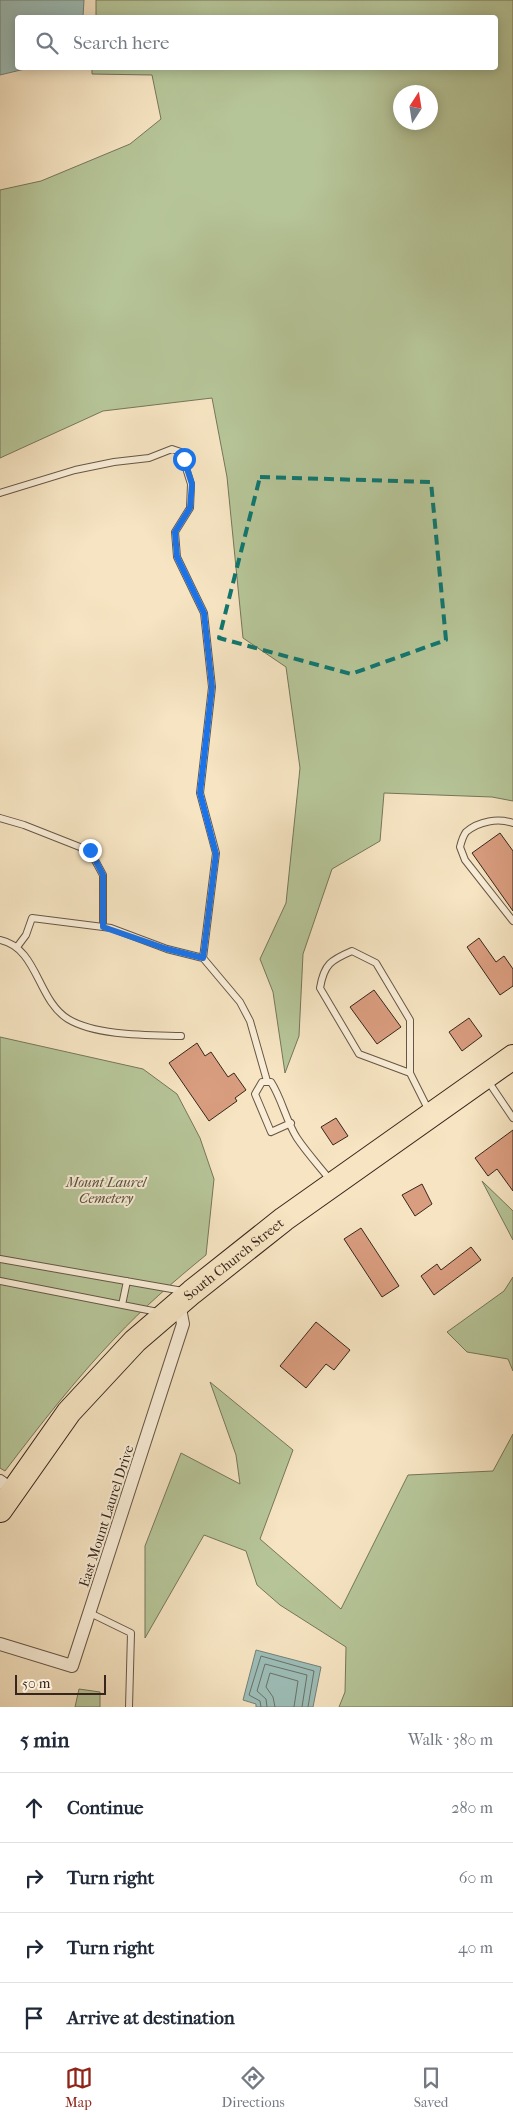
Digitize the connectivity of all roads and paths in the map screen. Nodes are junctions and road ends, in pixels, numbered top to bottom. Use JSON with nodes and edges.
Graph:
{"nodes":[{"id":1,"x":0,"y":493,"type":"edge"},
{"id":2,"x":0,"y":818,"type":"edge"},
{"id":3,"x":513,"y":823,"type":"edge"},
{"id":4,"x":513,"y":921,"type":"edge"},
{"id":5,"x":103,"y":927,"type":"junction"},
{"id":6,"x":0,"y":940,"type":"edge"},
{"id":7,"x":18,"y":947,"type":"junction"},
{"id":8,"x":203,"y":958,"type":"junction"},
{"id":9,"x":181,"y":1036,"type":"dead end"},
{"id":10,"x":513,"y":1057,"type":"edge"},
{"id":11,"x":410,"y":1074,"type":"junction"},
{"id":12,"x":485,"y":1076,"type":"junction"},
{"id":13,"x":267,"y":1081,"type":"junction"},
{"id":14,"x":430,"y":1114,"type":"junction"},
{"id":15,"x":513,"y":1118,"type":"edge"},
{"id":16,"x":291,"y":1123,"type":"junction"},
{"id":17,"x":334,"y":1184,"type":"junction"},
{"id":18,"x":0,"y":1259,"type":"edge"},
{"id":19,"x":0,"y":1281,"type":"edge"},
{"id":20,"x":127,"y":1281,"type":"junction"},
{"id":21,"x":179,"y":1303,"type":"junction"},
{"id":22,"x":122,"y":1305,"type":"junction"},
{"id":23,"x":6,"y":1485,"type":"edge"},
{"id":24,"x":0,"y":1510,"type":"edge"},
{"id":25,"x":90,"y":1613,"type":"junction"},
{"id":26,"x":0,"y":1644,"type":"edge"},
{"id":27,"x":129,"y":1707,"type":"edge"}],
"edges":[{"from":1,"to":8,"type":"lane"},
{"from":2,"to":5,"type":"lane"},
{"from":3,"to":4,"type":"lane"},
{"from":5,"to":7,"type":"lane"},
{"from":5,"to":8,"type":"lane"},
{"from":6,"to":7,"type":"lane"},
{"from":7,"to":9,"type":"lane"},
{"from":8,"to":13,"type":"lane"},
{"from":10,"to":12,"type":"highway","name":"South Church Street"},
{"from":11,"to":11,"type":"lane"},
{"from":11,"to":14,"type":"lane"},
{"from":12,"to":14,"type":"highway","name":"South Church Street"},
{"from":12,"to":15,"type":"lane"},
{"from":13,"to":16,"type":"lane"},
{"from":13,"to":16,"type":"lane"},
{"from":14,"to":17,"type":"highway","name":"South Church Street"},
{"from":16,"to":17,"type":"lane"},
{"from":17,"to":21,"type":"highway","name":"South Church Street"},
{"from":18,"to":20,"type":"lane"},
{"from":19,"to":22,"type":"lane"},
{"from":20,"to":21,"type":"lane"},
{"from":20,"to":22,"type":"lane"},
{"from":21,"to":22,"type":"lane"},
{"from":21,"to":23,"type":"highway","name":"South Church Street"},
{"from":21,"to":25,"type":"street","name":"East Mount Laurel Drive"},
{"from":23,"to":24,"type":"highway","name":"South Church Street"},
{"from":25,"to":26,"type":"street","name":"East Mount Laurel Drive"},
{"from":25,"to":27,"type":"lane"}]}
